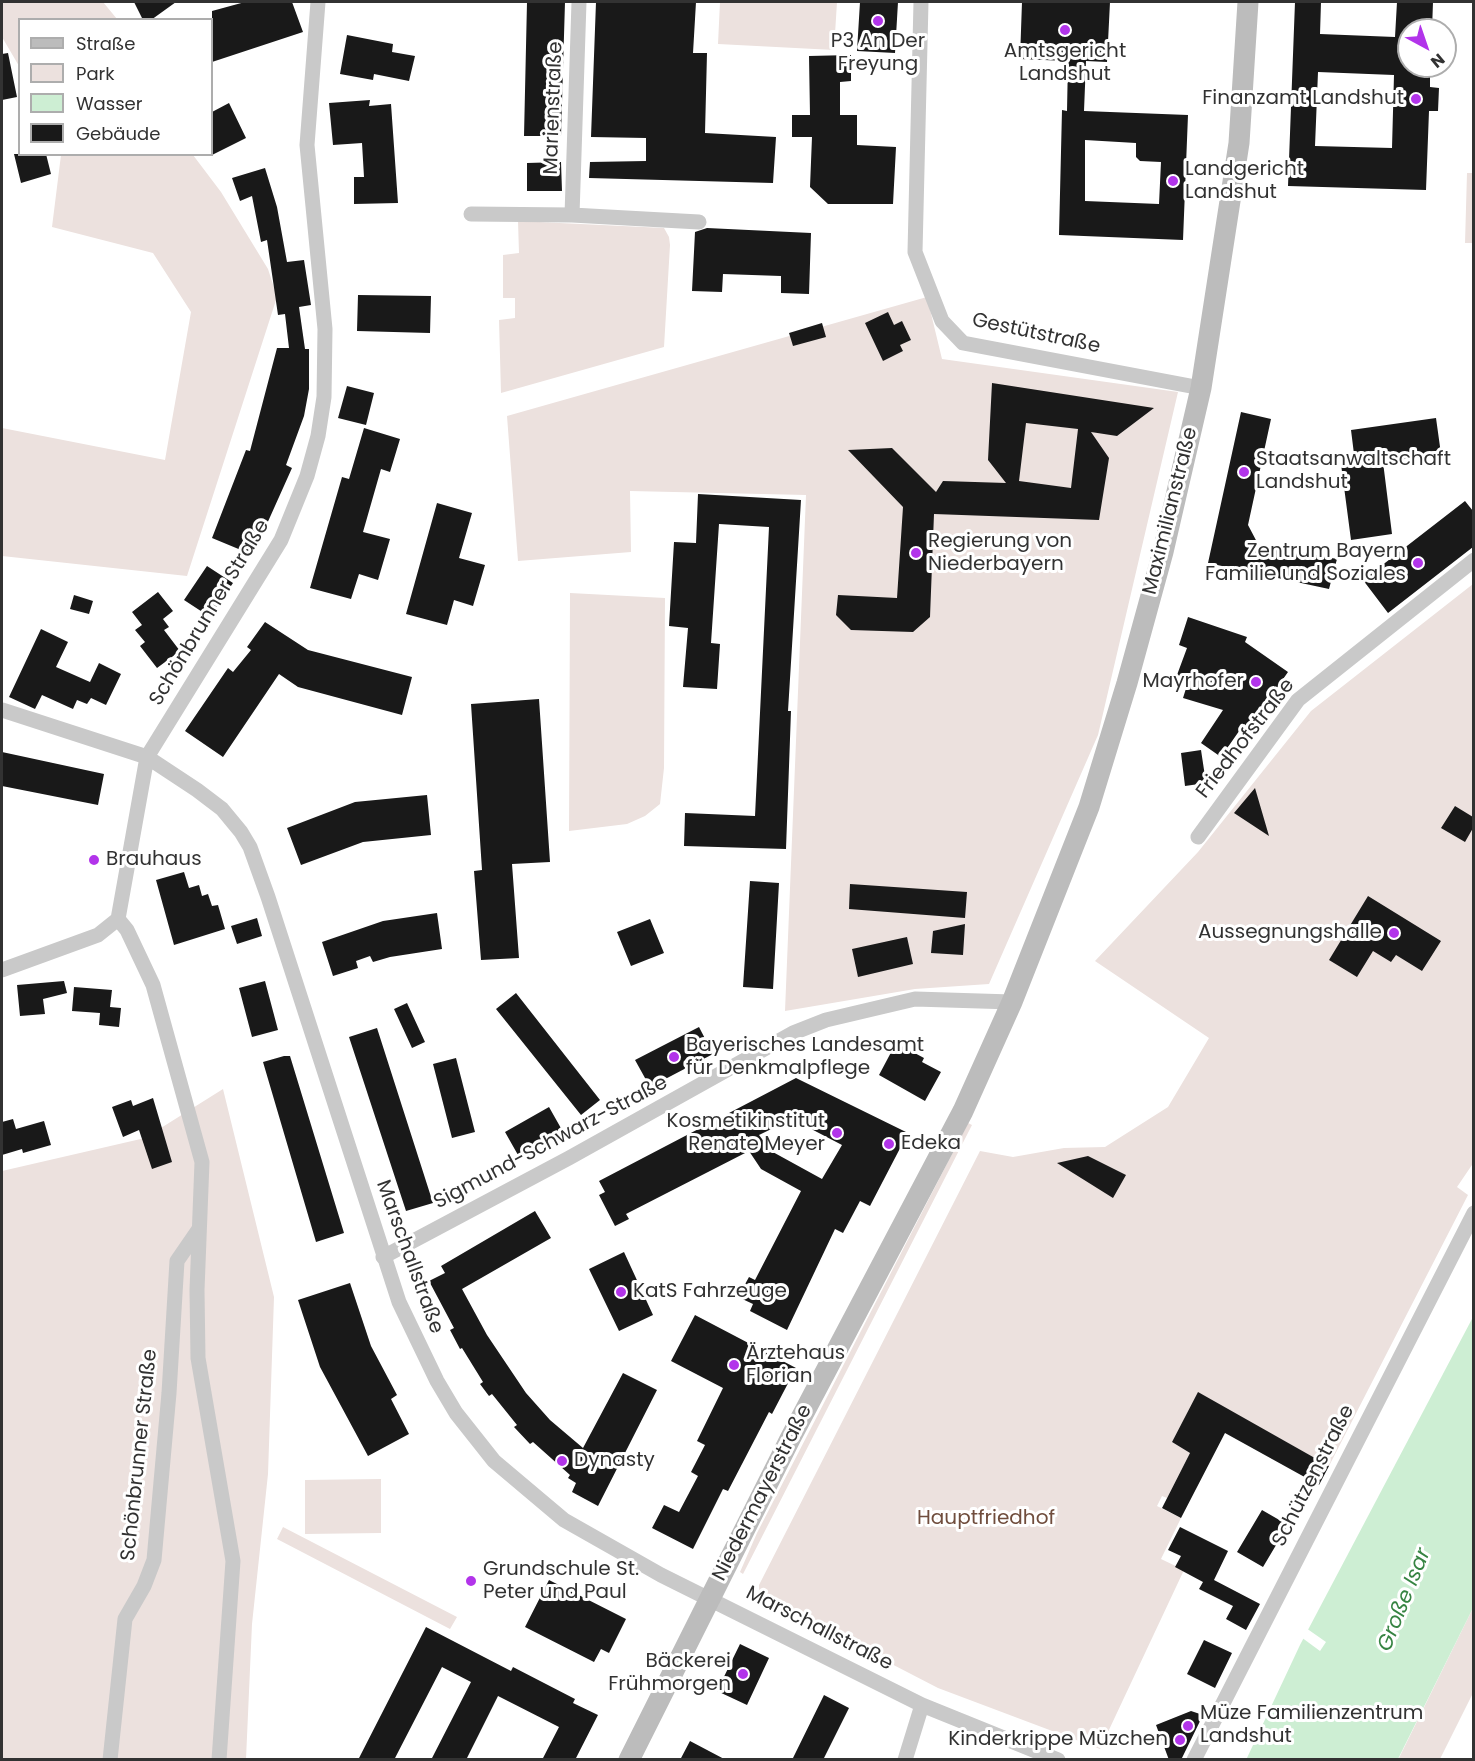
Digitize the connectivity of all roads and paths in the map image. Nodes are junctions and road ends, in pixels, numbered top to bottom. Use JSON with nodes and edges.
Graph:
{"nodes":[{"id":1,"x":318,"y":2,"type":"edge"},
{"id":2,"x":579,"y":2,"type":"edge"},
{"id":3,"x":921,"y":2,"type":"edge"},
{"id":4,"x":1248,"y":2,"type":"edge"},
{"id":5,"x":471,"y":214,"type":"dead end"},
{"id":6,"x":572,"y":215,"type":"junction"},
{"id":7,"x":699,"y":222,"type":"dead end"},
{"id":8,"x":1201,"y":388,"type":"junction"},
{"id":9,"x":1473,"y":560,"type":"edge"},
{"id":10,"x":2,"y":710,"type":"edge"},
{"id":11,"x":147,"y":757,"type":"junction"},
{"id":12,"x":1198,"y":837,"type":"dead end"},
{"id":13,"x":118,"y":919,"type":"junction"},
{"id":14,"x":2,"y":970,"type":"edge"},
{"id":15,"x":1012,"y":1002,"type":"junction"},
{"id":16,"x":1473,"y":1213,"type":"edge"},
{"id":17,"x":199,"y":1228,"type":"junction"},
{"id":18,"x":383,"y":1257,"type":"junction"},
{"id":19,"x":711,"y":1597,"type":"junction"},
{"id":20,"x":922,"y":1705,"type":"junction"},
{"id":21,"x":110,"y":1760,"type":"edge"},
{"id":22,"x":219,"y":1760,"type":"edge"},
{"id":23,"x":629,"y":1760,"type":"edge"},
{"id":24,"x":906,"y":1760,"type":"edge"},
{"id":25,"x":1058,"y":1760,"type":"edge"},
{"id":26,"x":1194,"y":1760,"type":"edge"}],
"edges":[{"from":1,"to":11,"type":"street","name":"Schönbrunner Straße"},
{"from":2,"to":6,"type":"street","name":"Marienstraße"},
{"from":3,"to":8,"type":"street","name":"Gestütstraße"},
{"from":4,"to":8,"type":"main road","name":"Maximilianstraße"},
{"from":5,"to":6,"type":"street"},
{"from":6,"to":7,"type":"street"},
{"from":8,"to":15,"type":"main road","name":"Maximilianstraße"},
{"from":9,"to":12,"type":"street","name":"Friedhofstraße"},
{"from":10,"to":11,"type":"street","name":"Marschallstraße"},
{"from":11,"to":13,"type":"street","name":"Schönbrunner Straße"},
{"from":11,"to":18,"type":"street","name":"Marschallstraße"},
{"from":13,"to":14,"type":"street"},
{"from":13,"to":17,"type":"street"},
{"from":15,"to":18,"type":"street","name":"Sigmund-Schwarz-Straße"},
{"from":15,"to":19,"type":"main road","name":"Niedermayerstraße"},
{"from":16,"to":26,"type":"street","name":"Schützenstraße"},
{"from":17,"to":21,"type":"street","name":"Schönbrunner Straße"},
{"from":17,"to":22,"type":"street"},
{"from":18,"to":19,"type":"street","name":"Marschallstraße"},
{"from":19,"to":20,"type":"street","name":"Marschallstraße"},
{"from":19,"to":23,"type":"main road","name":"Niedermayerstraße"},
{"from":20,"to":24,"type":"street"},
{"from":20,"to":25,"type":"street","name":"Marschallstraße"}]}
